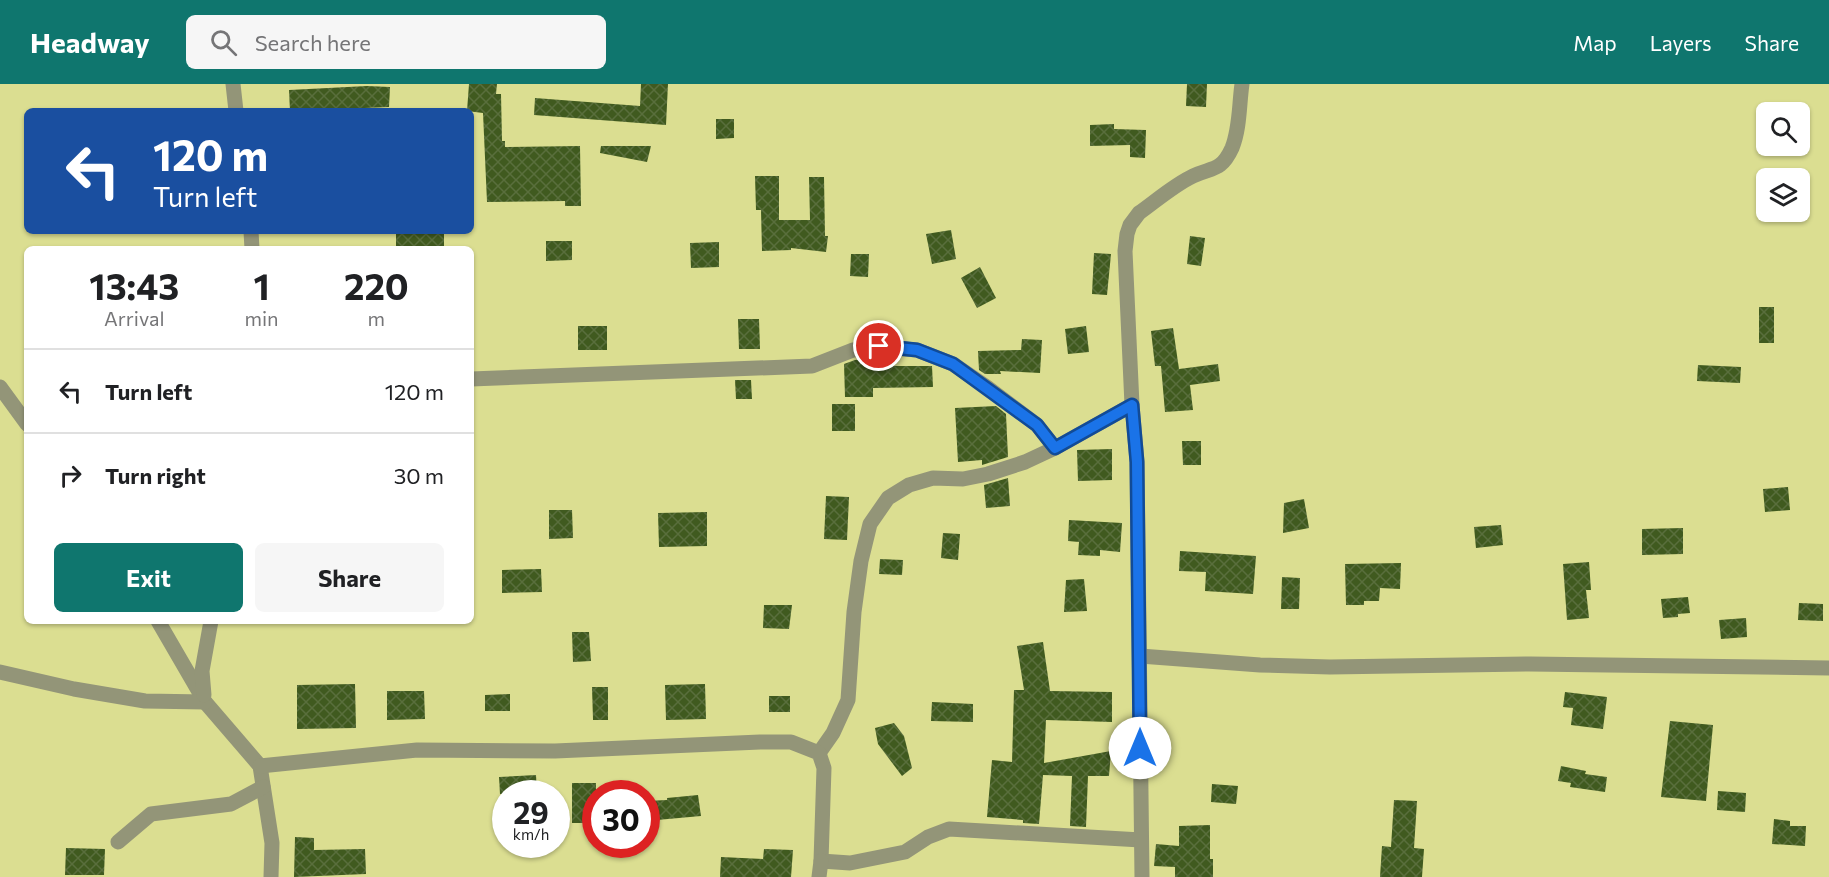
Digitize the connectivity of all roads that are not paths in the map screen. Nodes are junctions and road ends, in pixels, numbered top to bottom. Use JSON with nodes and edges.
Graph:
{"nodes":[{"id":1,"x":233,"y":84,"type":"edge"},
{"id":2,"x":1242,"y":84,"type":"edge"},
{"id":3,"x":236,"y":108,"type":"edge"},
{"id":4,"x":474,"y":379,"type":"edge"},
{"id":5,"x":0,"y":387,"type":"edge"},
{"id":6,"x":1132,"y":405,"type":"junction"},
{"id":7,"x":24,"y":420,"type":"edge"},
{"id":8,"x":1055,"y":448,"type":"junction"},
{"id":9,"x":160,"y":624,"type":"edge"},
{"id":10,"x":210,"y":624,"type":"edge"},
{"id":11,"x":1140,"y":656,"type":"junction"},
{"id":12,"x":1829,"y":668,"type":"edge"},
{"id":13,"x":0,"y":672,"type":"edge"},
{"id":14,"x":205,"y":702,"type":"junction"},
{"id":15,"x":819,"y":753,"type":"junction"},
{"id":16,"x":260,"y":766,"type":"junction"},
{"id":17,"x":263,"y":786,"type":"junction"},
{"id":18,"x":1141,"y":840,"type":"junction"},
{"id":19,"x":118,"y":842,"type":"dead end"},
{"id":20,"x":821,"y":861,"type":"junction"},
{"id":21,"x":271,"y":877,"type":"edge"},
{"id":22,"x":819,"y":877,"type":"edge"},
{"id":23,"x":1142,"y":877,"type":"edge"}],
"edges":[{"from":1,"to":3,"type":"street"},
{"from":2,"to":6,"type":"street"},
{"from":4,"to":8,"type":"street"},
{"from":5,"to":7,"type":"street"},
{"from":6,"to":8,"type":"street"},
{"from":6,"to":11,"type":"street"},
{"from":8,"to":15,"type":"street"},
{"from":9,"to":14,"type":"street"},
{"from":10,"to":14,"type":"street"},
{"from":11,"to":12,"type":"street"},
{"from":11,"to":18,"type":"street"},
{"from":13,"to":14,"type":"street"},
{"from":14,"to":16,"type":"street"},
{"from":15,"to":16,"type":"street"},
{"from":15,"to":20,"type":"street"},
{"from":16,"to":17,"type":"street"},
{"from":17,"to":19,"type":"street"},
{"from":17,"to":21,"type":"street"},
{"from":18,"to":20,"type":"street"},
{"from":18,"to":23,"type":"street"},
{"from":20,"to":22,"type":"street"}]}
